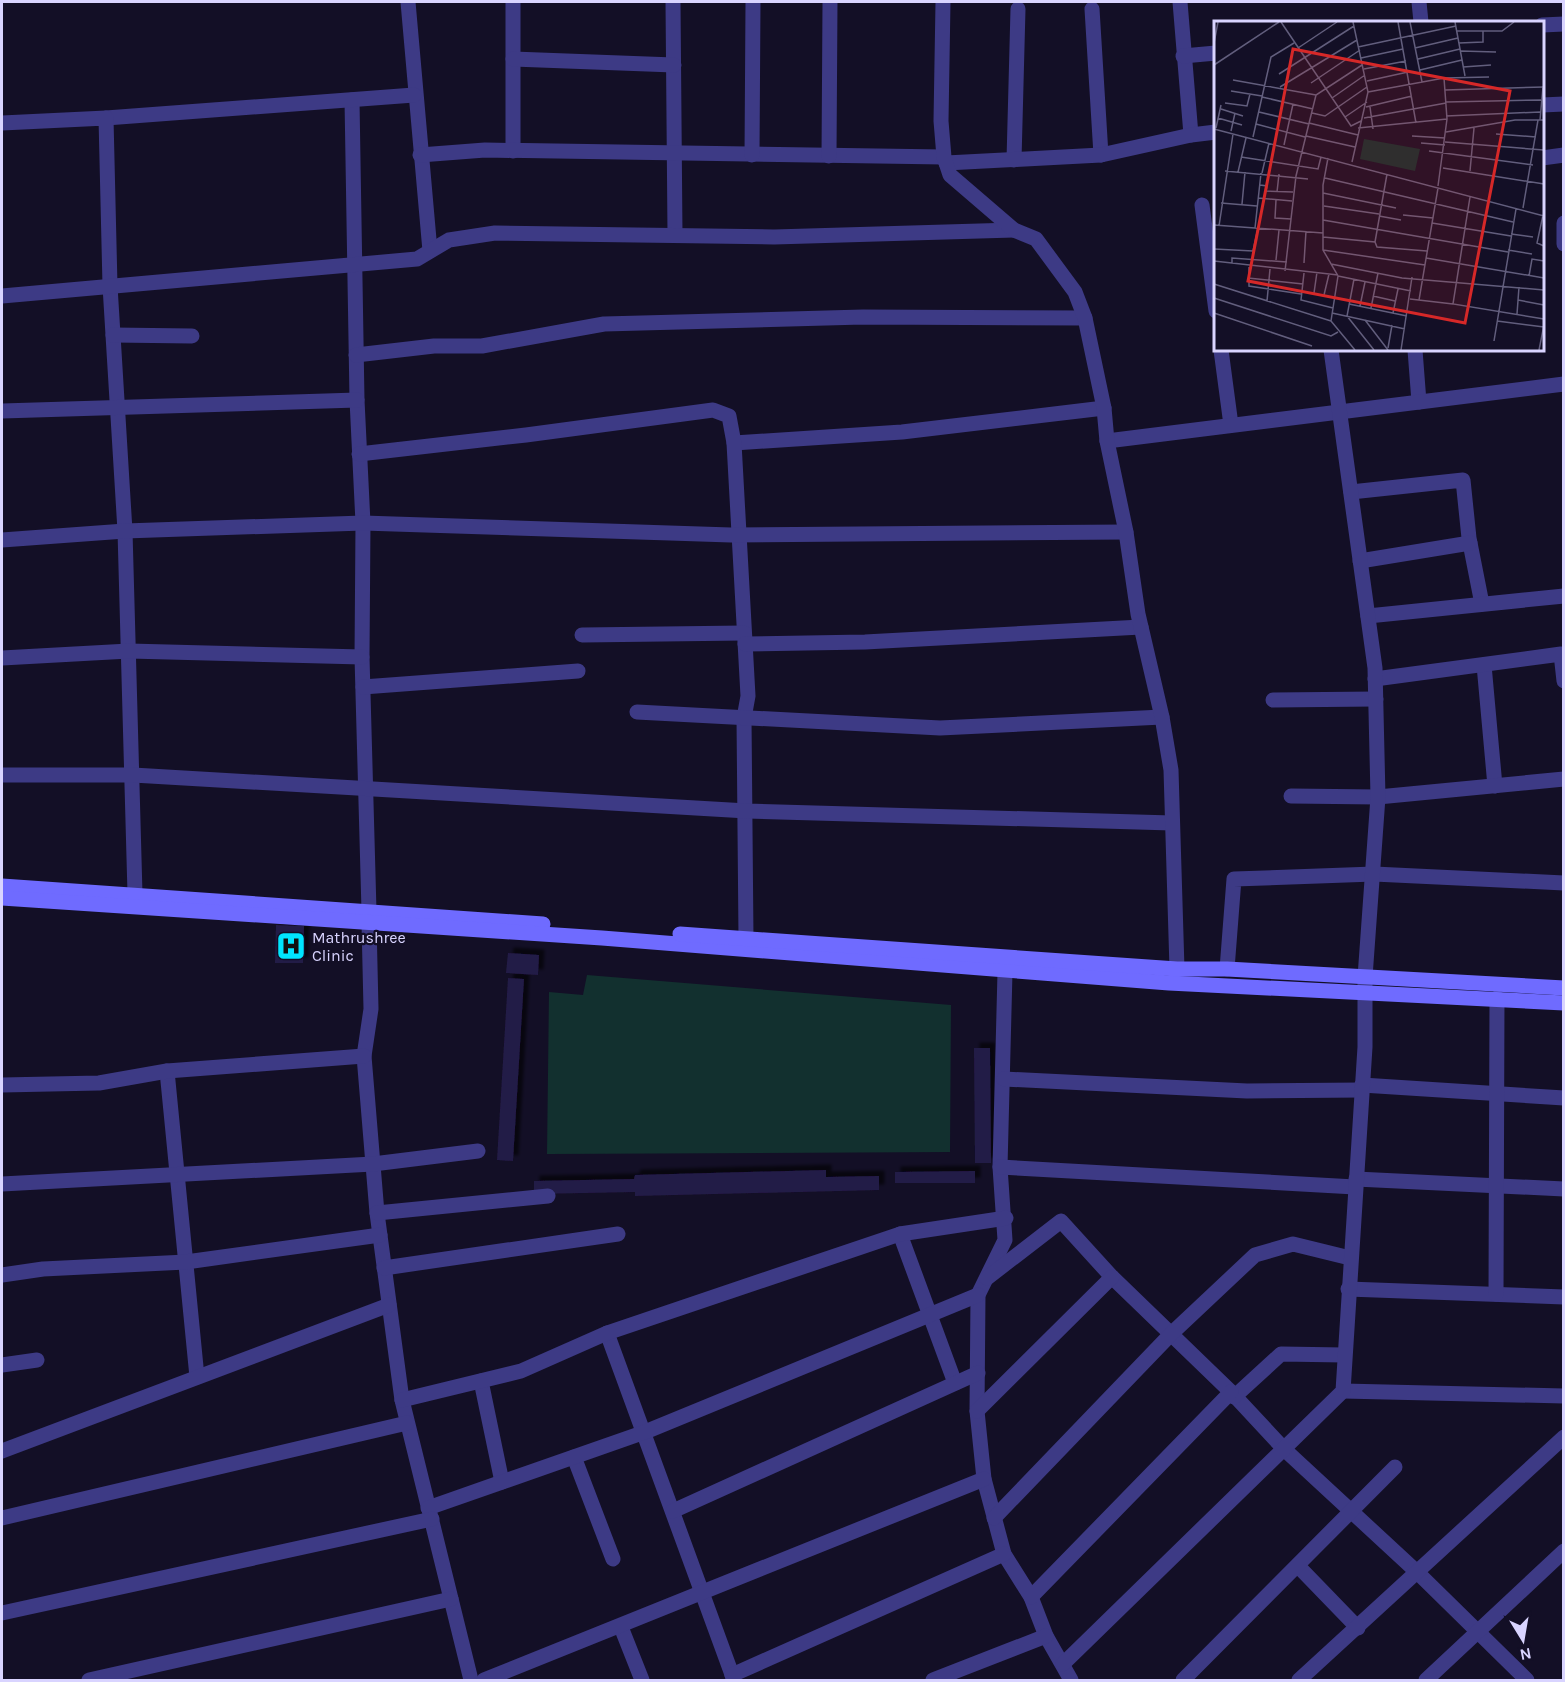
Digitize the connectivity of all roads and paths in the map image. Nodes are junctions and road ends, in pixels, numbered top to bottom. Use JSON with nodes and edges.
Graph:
{"nodes":[{"id":1,"x":408,"y":2,"type":"edge"},
{"id":2,"x":513,"y":2,"type":"edge"},
{"id":3,"x":673,"y":2,"type":"edge"},
{"id":4,"x":753,"y":2,"type":"edge"},
{"id":5,"x":830,"y":2,"type":"edge"},
{"id":6,"x":943,"y":2,"type":"edge"},
{"id":7,"x":1180,"y":2,"type":"edge"},
{"id":8,"x":1419,"y":2,"type":"edge"},
{"id":9,"x":1018,"y":9,"type":"dead end"},
{"id":10,"x":1092,"y":9,"type":"dead end"},
{"id":11,"x":1421,"y":21,"type":"edge"},
{"id":12,"x":1563,"y":24,"type":"edge"},
{"id":13,"x":1544,"y":25,"type":"edge"},
{"id":14,"x":1214,"y":53,"type":"edge"},
{"id":15,"x":1183,"y":56,"type":"junction"},
{"id":16,"x":513,"y":60,"type":"junction"},
{"id":17,"x":674,"y":65,"type":"junction"},
{"id":18,"x":414,"y":95,"type":"junction"},
{"id":19,"x":352,"y":100,"type":"junction"},
{"id":20,"x":1563,"y":104,"type":"edge"},
{"id":21,"x":1544,"y":105,"type":"edge"},
{"id":22,"x":106,"y":118,"type":"junction"},
{"id":23,"x":2,"y":123,"type":"edge"},
{"id":24,"x":1214,"y":132,"type":"edge"},
{"id":25,"x":1191,"y":135,"type":"junction"},
{"id":26,"x":513,"y":151,"type":"junction"},
{"id":27,"x":420,"y":154,"type":"junction"},
{"id":28,"x":676,"y":154,"type":"junction"},
{"id":29,"x":752,"y":155,"type":"junction"},
{"id":30,"x":1101,"y":155,"type":"junction"},
{"id":31,"x":1563,"y":155,"type":"edge"},
{"id":32,"x":830,"y":156,"type":"junction"},
{"id":33,"x":1544,"y":158,"type":"edge"},
{"id":34,"x":945,"y":160,"type":"junction"},
{"id":35,"x":1014,"y":160,"type":"junction"},
{"id":36,"x":1202,"y":205,"type":"dead end"},
{"id":37,"x":1563,"y":223,"type":"edge"},
{"id":38,"x":1014,"y":230,"type":"junction"},
{"id":39,"x":675,"y":235,"type":"junction"},
{"id":40,"x":1563,"y":244,"type":"edge"},
{"id":41,"x":430,"y":251,"type":"junction"},
{"id":42,"x":354,"y":263,"type":"junction"},
{"id":43,"x":110,"y":286,"type":"junction"},
{"id":44,"x":2,"y":296,"type":"edge"},
{"id":45,"x":1214,"y":303,"type":"edge"},
{"id":46,"x":1085,"y":318,"type":"junction"},
{"id":47,"x":113,"y":335,"type":"junction"},
{"id":48,"x":192,"y":336,"type":"dead end"},
{"id":49,"x":1221,"y":351,"type":"edge"},
{"id":50,"x":1331,"y":351,"type":"edge"},
{"id":51,"x":1415,"y":351,"type":"edge"},
{"id":52,"x":356,"y":356,"type":"junction"},
{"id":53,"x":1563,"y":384,"type":"edge"},
{"id":54,"x":357,"y":400,"type":"junction"},
{"id":55,"x":1419,"y":402,"type":"junction"},
{"id":56,"x":1104,"y":408,"type":"junction"},
{"id":57,"x":118,"y":410,"type":"junction"},
{"id":58,"x":2,"y":411,"type":"edge"},
{"id":59,"x":1340,"y":412,"type":"junction"},
{"id":60,"x":1231,"y":425,"type":"junction"},
{"id":61,"x":1107,"y":441,"type":"junction"},
{"id":62,"x":734,"y":443,"type":"junction"},
{"id":63,"x":359,"y":454,"type":"junction"},
{"id":64,"x":1351,"y":492,"type":"junction"},
{"id":65,"x":363,"y":523,"type":"junction"},
{"id":66,"x":126,"y":531,"type":"junction"},
{"id":67,"x":1126,"y":532,"type":"junction"},
{"id":68,"x":739,"y":535,"type":"junction"},
{"id":69,"x":2,"y":540,"type":"edge"},
{"id":70,"x":1470,"y":543,"type":"junction"},
{"id":71,"x":1360,"y":561,"type":"junction"},
{"id":72,"x":1563,"y":596,"type":"edge"},
{"id":73,"x":1482,"y":604,"type":"junction"},
{"id":74,"x":1368,"y":616,"type":"junction"},
{"id":75,"x":1141,"y":627,"type":"junction"},
{"id":76,"x":582,"y":635,"type":"dead end"},
{"id":77,"x":744,"y":638,"type":"junction"},
{"id":78,"x":129,"y":651,"type":"junction"},
{"id":79,"x":362,"y":657,"type":"junction"},
{"id":80,"x":2,"y":658,"type":"edge"},
{"id":81,"x":1484,"y":665,"type":"junction"},
{"id":82,"x":578,"y":671,"type":"dead end"},
{"id":83,"x":1375,"y":679,"type":"junction"},
{"id":84,"x":1563,"y":681,"type":"edge"},
{"id":85,"x":363,"y":687,"type":"junction"},
{"id":86,"x":1376,"y":699,"type":"junction"},
{"id":87,"x":1273,"y":700,"type":"dead end"},
{"id":88,"x":637,"y":712,"type":"dead end"},
{"id":89,"x":1162,"y":717,"type":"junction"},
{"id":90,"x":744,"y":718,"type":"junction"},
{"id":91,"x":2,"y":775,"type":"edge"},
{"id":92,"x":133,"y":775,"type":"junction"},
{"id":93,"x":1563,"y":779,"type":"edge"},
{"id":94,"x":1495,"y":786,"type":"junction"},
{"id":95,"x":367,"y":787,"type":"junction"},
{"id":96,"x":1291,"y":795,"type":"dead end"},
{"id":97,"x":1378,"y":797,"type":"junction"},
{"id":98,"x":747,"y":811,"type":"junction"},
{"id":99,"x":1172,"y":823,"type":"junction"},
{"id":100,"x":1374,"y":874,"type":"junction"},
{"id":101,"x":1563,"y":884,"type":"edge"},
{"id":102,"x":2,"y":886,"type":"edge"},
{"id":103,"x":135,"y":894,"type":"junction"},
{"id":104,"x":2,"y":898,"type":"edge"},
{"id":105,"x":369,"y":917,"type":"junction"},
{"id":106,"x":746,"y":938,"type":"junction"},
{"id":107,"x":1176,"y":969,"type":"junction"},
{"id":108,"x":1227,"y":969,"type":"junction"},
{"id":109,"x":1005,"y":972,"type":"junction"},
{"id":110,"x":1365,"y":984,"type":"junction"},
{"id":111,"x":1563,"y":988,"type":"edge"},
{"id":112,"x":1497,"y":998,"type":"junction"},
{"id":113,"x":1563,"y":1003,"type":"edge"},
{"id":114,"x":364,"y":1056,"type":"junction"},
{"id":115,"x":167,"y":1071,"type":"junction"},
{"id":116,"x":1004,"y":1079,"type":"junction"},
{"id":117,"x":2,"y":1085,"type":"edge"},
{"id":118,"x":1362,"y":1088,"type":"junction"},
{"id":119,"x":1496,"y":1095,"type":"junction"},
{"id":120,"x":1563,"y":1098,"type":"edge"},
{"id":121,"x":478,"y":1150,"type":"dead end"},
{"id":122,"x":373,"y":1164,"type":"junction"},
{"id":123,"x":1000,"y":1167,"type":"junction"},
{"id":124,"x":177,"y":1174,"type":"junction"},
{"id":125,"x":1356,"y":1183,"type":"junction"},
{"id":126,"x":2,"y":1184,"type":"edge"},
{"id":127,"x":1496,"y":1186,"type":"junction"},
{"id":128,"x":1563,"y":1189,"type":"edge"},
{"id":129,"x":548,"y":1196,"type":"dead end"},
{"id":130,"x":377,"y":1213,"type":"junction"},
{"id":131,"x":1006,"y":1218,"type":"junction"},
{"id":132,"x":618,"y":1234,"type":"dead end"},
{"id":133,"x":900,"y":1234,"type":"junction"},
{"id":134,"x":380,"y":1235,"type":"junction"},
{"id":135,"x":1350,"y":1258,"type":"junction"},
{"id":136,"x":186,"y":1262,"type":"junction"},
{"id":137,"x":384,"y":1268,"type":"junction"},
{"id":138,"x":2,"y":1275,"type":"edge"},
{"id":139,"x":1112,"y":1277,"type":"junction"},
{"id":140,"x":987,"y":1278,"type":"junction"},
{"id":141,"x":1348,"y":1289,"type":"junction"},
{"id":142,"x":1496,"y":1294,"type":"junction"},
{"id":143,"x":978,"y":1295,"type":"junction"},
{"id":144,"x":1563,"y":1297,"type":"edge"},
{"id":145,"x":389,"y":1305,"type":"junction"},
{"id":146,"x":928,"y":1315,"type":"junction"},
{"id":147,"x":607,"y":1333,"type":"junction"},
{"id":148,"x":1171,"y":1334,"type":"junction"},
{"id":149,"x":1344,"y":1355,"type":"junction"},
{"id":150,"x":37,"y":1360,"type":"dead end"},
{"id":151,"x":2,"y":1365,"type":"edge"},
{"id":152,"x":978,"y":1373,"type":"junction"},
{"id":153,"x":198,"y":1377,"type":"junction"},
{"id":154,"x":481,"y":1381,"type":"junction"},
{"id":155,"x":955,"y":1383,"type":"junction"},
{"id":156,"x":1343,"y":1391,"type":"junction"},
{"id":157,"x":1233,"y":1395,"type":"junction"},
{"id":158,"x":1563,"y":1396,"type":"edge"},
{"id":159,"x":402,"y":1400,"type":"junction"},
{"id":160,"x":978,"y":1411,"type":"junction"},
{"id":161,"x":407,"y":1423,"type":"junction"},
{"id":162,"x":645,"y":1432,"type":"junction"},
{"id":163,"x":1563,"y":1437,"type":"edge"},
{"id":164,"x":1285,"y":1450,"type":"junction"},
{"id":165,"x":2,"y":1451,"type":"edge"},
{"id":166,"x":574,"y":1457,"type":"junction"},
{"id":167,"x":1395,"y":1467,"type":"dead end"},
{"id":168,"x":984,"y":1479,"type":"junction"},
{"id":169,"x":502,"y":1482,"type":"junction"},
{"id":170,"x":674,"y":1511,"type":"junction"},
{"id":171,"x":430,"y":1513,"type":"junction"},
{"id":172,"x":1351,"y":1514,"type":"junction"},
{"id":173,"x":2,"y":1518,"type":"edge"},
{"id":174,"x":994,"y":1518,"type":"junction"},
{"id":175,"x":1563,"y":1551,"type":"edge"},
{"id":176,"x":1005,"y":1554,"type":"junction"},
{"id":177,"x":613,"y":1559,"type":"dead end"},
{"id":178,"x":1298,"y":1566,"type":"junction"},
{"id":179,"x":1418,"y":1573,"type":"junction"},
{"id":180,"x":701,"y":1593,"type":"junction"},
{"id":181,"x":1031,"y":1597,"type":"junction"},
{"id":182,"x":451,"y":1599,"type":"junction"},
{"id":183,"x":2,"y":1612,"type":"edge"},
{"id":184,"x":621,"y":1627,"type":"junction"},
{"id":185,"x":1358,"y":1628,"type":"junction"},
{"id":186,"x":1479,"y":1630,"type":"junction"},
{"id":187,"x":1046,"y":1635,"type":"junction"},
{"id":188,"x":1063,"y":1664,"type":"junction"},
{"id":189,"x":733,"y":1678,"type":"edge"},
{"id":190,"x":89,"y":1680,"type":"edge"},
{"id":191,"x":471,"y":1680,"type":"edge"},
{"id":192,"x":484,"y":1680,"type":"edge"},
{"id":193,"x":642,"y":1680,"type":"edge"},
{"id":194,"x":933,"y":1680,"type":"edge"},
{"id":195,"x":1071,"y":1680,"type":"edge"},
{"id":196,"x":1183,"y":1680,"type":"edge"},
{"id":197,"x":1299,"y":1680,"type":"edge"},
{"id":198,"x":1426,"y":1680,"type":"edge"},
{"id":199,"x":1527,"y":1680,"type":"edge"}],
"edges":[{"from":1,"to":18,"type":"street"},
{"from":2,"to":16,"type":"street"},
{"from":3,"to":17,"type":"street"},
{"from":4,"to":29,"type":"street"},
{"from":5,"to":32,"type":"street"},
{"from":6,"to":34,"type":"street"},
{"from":7,"to":15,"type":"street"},
{"from":8,"to":11,"type":"street"},
{"from":9,"to":35,"type":"street"},
{"from":10,"to":30,"type":"street"},
{"from":12,"to":13,"type":"street"},
{"from":14,"to":15,"type":"street"},
{"from":15,"to":25,"type":"street"},
{"from":16,"to":17,"type":"street"},
{"from":16,"to":26,"type":"street"},
{"from":17,"to":28,"type":"street"},
{"from":18,"to":19,"type":"street"},
{"from":18,"to":27,"type":"street"},
{"from":19,"to":22,"type":"street"},
{"from":19,"to":42,"type":"street"},
{"from":20,"to":21,"type":"street"},
{"from":22,"to":23,"type":"street"},
{"from":22,"to":43,"type":"street"},
{"from":24,"to":25,"type":"street"},
{"from":25,"to":30,"type":"street"},
{"from":26,"to":27,"type":"street"},
{"from":26,"to":28,"type":"street"},
{"from":27,"to":41,"type":"street"},
{"from":28,"to":29,"type":"street"},
{"from":28,"to":39,"type":"street"},
{"from":29,"to":32,"type":"street"},
{"from":30,"to":35,"type":"street"},
{"from":31,"to":33,"type":"street"},
{"from":32,"to":34,"type":"street"},
{"from":34,"to":35,"type":"street"},
{"from":34,"to":38,"type":"street"},
{"from":36,"to":45,"type":"street"},
{"from":37,"to":40,"type":"street"},
{"from":38,"to":39,"type":"street"},
{"from":38,"to":46,"type":"street"},
{"from":39,"to":41,"type":"street"},
{"from":41,"to":42,"type":"street"},
{"from":42,"to":43,"type":"street"},
{"from":42,"to":52,"type":"street"},
{"from":43,"to":44,"type":"street"},
{"from":43,"to":47,"type":"street"},
{"from":46,"to":52,"type":"street"},
{"from":46,"to":56,"type":"street"},
{"from":47,"to":48,"type":"street"},
{"from":47,"to":57,"type":"street"},
{"from":49,"to":60,"type":"street"},
{"from":50,"to":59,"type":"street"},
{"from":51,"to":55,"type":"street"},
{"from":52,"to":54,"type":"street"},
{"from":53,"to":55,"type":"street"},
{"from":54,"to":57,"type":"street"},
{"from":54,"to":63,"type":"street"},
{"from":55,"to":59,"type":"street"},
{"from":56,"to":61,"type":"street"},
{"from":56,"to":62,"type":"street"},
{"from":57,"to":58,"type":"street"},
{"from":57,"to":66,"type":"street"},
{"from":59,"to":60,"type":"street"},
{"from":59,"to":64,"type":"street"},
{"from":60,"to":61,"type":"street"},
{"from":61,"to":67,"type":"street"},
{"from":62,"to":63,"type":"street"},
{"from":62,"to":68,"type":"street"},
{"from":63,"to":65,"type":"street"},
{"from":64,"to":70,"type":"street"},
{"from":64,"to":71,"type":"street"},
{"from":65,"to":66,"type":"street"},
{"from":65,"to":68,"type":"street"},
{"from":65,"to":79,"type":"street"},
{"from":66,"to":69,"type":"street"},
{"from":66,"to":78,"type":"street"},
{"from":67,"to":68,"type":"street"},
{"from":67,"to":75,"type":"street"},
{"from":68,"to":77,"type":"street"},
{"from":70,"to":71,"type":"street"},
{"from":70,"to":73,"type":"street"},
{"from":71,"to":74,"type":"street"},
{"from":72,"to":73,"type":"street"},
{"from":73,"to":74,"type":"street"},
{"from":74,"to":83,"type":"street"},
{"from":75,"to":77,"type":"street"},
{"from":75,"to":89,"type":"street"},
{"from":76,"to":77,"type":"street"},
{"from":77,"to":90,"type":"street"},
{"from":78,"to":79,"type":"street"},
{"from":78,"to":80,"type":"street"},
{"from":78,"to":92,"type":"street"},
{"from":79,"to":85,"type":"street"},
{"from":81,"to":83,"type":"street"},
{"from":81,"to":84,"type":"street"},
{"from":81,"to":94,"type":"street"},
{"from":82,"to":85,"type":"street"},
{"from":83,"to":86,"type":"street"},
{"from":85,"to":95,"type":"street"},
{"from":86,"to":87,"type":"street"},
{"from":86,"to":97,"type":"street"},
{"from":88,"to":90,"type":"street"},
{"from":89,"to":90,"type":"street"},
{"from":89,"to":99,"type":"street"},
{"from":90,"to":98,"type":"street"},
{"from":91,"to":92,"type":"street"},
{"from":92,"to":95,"type":"street"},
{"from":92,"to":103,"type":"street"},
{"from":93,"to":94,"type":"street"},
{"from":94,"to":97,"type":"street"},
{"from":95,"to":98,"type":"street"},
{"from":95,"to":105,"type":"street"},
{"from":96,"to":97,"type":"street"},
{"from":97,"to":100,"type":"street"},
{"from":98,"to":99,"type":"street"},
{"from":98,"to":106,"type":"street"},
{"from":99,"to":107,"type":"street"},
{"from":100,"to":101,"type":"street"},
{"from":100,"to":108,"type":"street"},
{"from":100,"to":110,"type":"street"},
{"from":102,"to":103,"type":"main road"},
{"from":103,"to":105,"type":"main road"},
{"from":104,"to":105,"type":"main road"},
{"from":105,"to":106,"type":"main road"},
{"from":105,"to":109,"type":"main road"},
{"from":105,"to":114,"type":"street"},
{"from":106,"to":107,"type":"main road"},
{"from":107,"to":108,"type":"main road"},
{"from":108,"to":110,"type":"main road"},
{"from":109,"to":110,"type":"main road"},
{"from":109,"to":116,"type":"street"},
{"from":110,"to":111,"type":"main road"},
{"from":110,"to":112,"type":"main road"},
{"from":110,"to":118,"type":"street"},
{"from":112,"to":113,"type":"main road"},
{"from":112,"to":119,"type":"street"},
{"from":114,"to":115,"type":"street"},
{"from":114,"to":122,"type":"street"},
{"from":115,"to":117,"type":"street"},
{"from":115,"to":124,"type":"street"},
{"from":116,"to":118,"type":"street"},
{"from":116,"to":123,"type":"street"},
{"from":118,"to":119,"type":"street"},
{"from":118,"to":125,"type":"street"},
{"from":119,"to":120,"type":"street"},
{"from":119,"to":127,"type":"street"},
{"from":121,"to":122,"type":"street"},
{"from":122,"to":124,"type":"street"},
{"from":122,"to":130,"type":"street"},
{"from":123,"to":125,"type":"street"},
{"from":123,"to":131,"type":"street"},
{"from":124,"to":126,"type":"street"},
{"from":124,"to":136,"type":"street"},
{"from":125,"to":127,"type":"street"},
{"from":125,"to":135,"type":"street"},
{"from":127,"to":128,"type":"street"},
{"from":127,"to":142,"type":"street"},
{"from":129,"to":130,"type":"street"},
{"from":130,"to":134,"type":"street"},
{"from":131,"to":133,"type":"street"},
{"from":131,"to":140,"type":"street"},
{"from":132,"to":137,"type":"street"},
{"from":133,"to":146,"type":"street"},
{"from":133,"to":147,"type":"street"},
{"from":134,"to":136,"type":"street"},
{"from":134,"to":137,"type":"street"},
{"from":135,"to":141,"type":"street"},
{"from":135,"to":148,"type":"street"},
{"from":136,"to":138,"type":"street"},
{"from":136,"to":153,"type":"street"},
{"from":137,"to":145,"type":"street"},
{"from":139,"to":140,"type":"street"},
{"from":139,"to":148,"type":"street"},
{"from":139,"to":160,"type":"street"},
{"from":140,"to":143,"type":"street"},
{"from":141,"to":142,"type":"street"},
{"from":141,"to":149,"type":"street"},
{"from":142,"to":144,"type":"street"},
{"from":143,"to":146,"type":"street"},
{"from":143,"to":152,"type":"street"},
{"from":145,"to":153,"type":"street"},
{"from":145,"to":159,"type":"street"},
{"from":146,"to":155,"type":"street"},
{"from":146,"to":162,"type":"street"},
{"from":147,"to":154,"type":"street"},
{"from":147,"to":162,"type":"street"},
{"from":148,"to":157,"type":"street"},
{"from":148,"to":174,"type":"street"},
{"from":149,"to":156,"type":"street"},
{"from":149,"to":157,"type":"street"},
{"from":150,"to":151,"type":"street"},
{"from":152,"to":155,"type":"street"},
{"from":152,"to":160,"type":"street"},
{"from":153,"to":165,"type":"street"},
{"from":154,"to":159,"type":"street"},
{"from":154,"to":169,"type":"street"},
{"from":155,"to":170,"type":"street"},
{"from":156,"to":158,"type":"street"},
{"from":156,"to":164,"type":"street"},
{"from":157,"to":164,"type":"street"},
{"from":157,"to":181,"type":"street"},
{"from":159,"to":161,"type":"street"},
{"from":160,"to":168,"type":"street"},
{"from":161,"to":171,"type":"street"},
{"from":161,"to":173,"type":"street"},
{"from":162,"to":166,"type":"street"},
{"from":162,"to":170,"type":"street"},
{"from":163,"to":179,"type":"street"},
{"from":164,"to":172,"type":"street"},
{"from":164,"to":188,"type":"street"},
{"from":166,"to":169,"type":"street"},
{"from":166,"to":177,"type":"street"},
{"from":167,"to":172,"type":"street"},
{"from":168,"to":174,"type":"street"},
{"from":168,"to":180,"type":"street"},
{"from":169,"to":171,"type":"street"},
{"from":170,"to":180,"type":"street"},
{"from":171,"to":182,"type":"street"},
{"from":171,"to":183,"type":"street"},
{"from":172,"to":178,"type":"street"},
{"from":172,"to":179,"type":"street"},
{"from":174,"to":176,"type":"street"},
{"from":175,"to":186,"type":"street"},
{"from":176,"to":181,"type":"street"},
{"from":176,"to":189,"type":"street"},
{"from":178,"to":185,"type":"street"},
{"from":178,"to":196,"type":"street"},
{"from":179,"to":185,"type":"street"},
{"from":179,"to":186,"type":"street"},
{"from":180,"to":184,"type":"street"},
{"from":180,"to":189,"type":"street"},
{"from":181,"to":187,"type":"street"},
{"from":182,"to":190,"type":"street"},
{"from":182,"to":191,"type":"street"},
{"from":184,"to":192,"type":"street"},
{"from":184,"to":193,"type":"street"},
{"from":185,"to":197,"type":"street"},
{"from":186,"to":198,"type":"street"},
{"from":186,"to":199,"type":"street"},
{"from":187,"to":188,"type":"street"},
{"from":187,"to":194,"type":"street"},
{"from":188,"to":195,"type":"street"}]}
